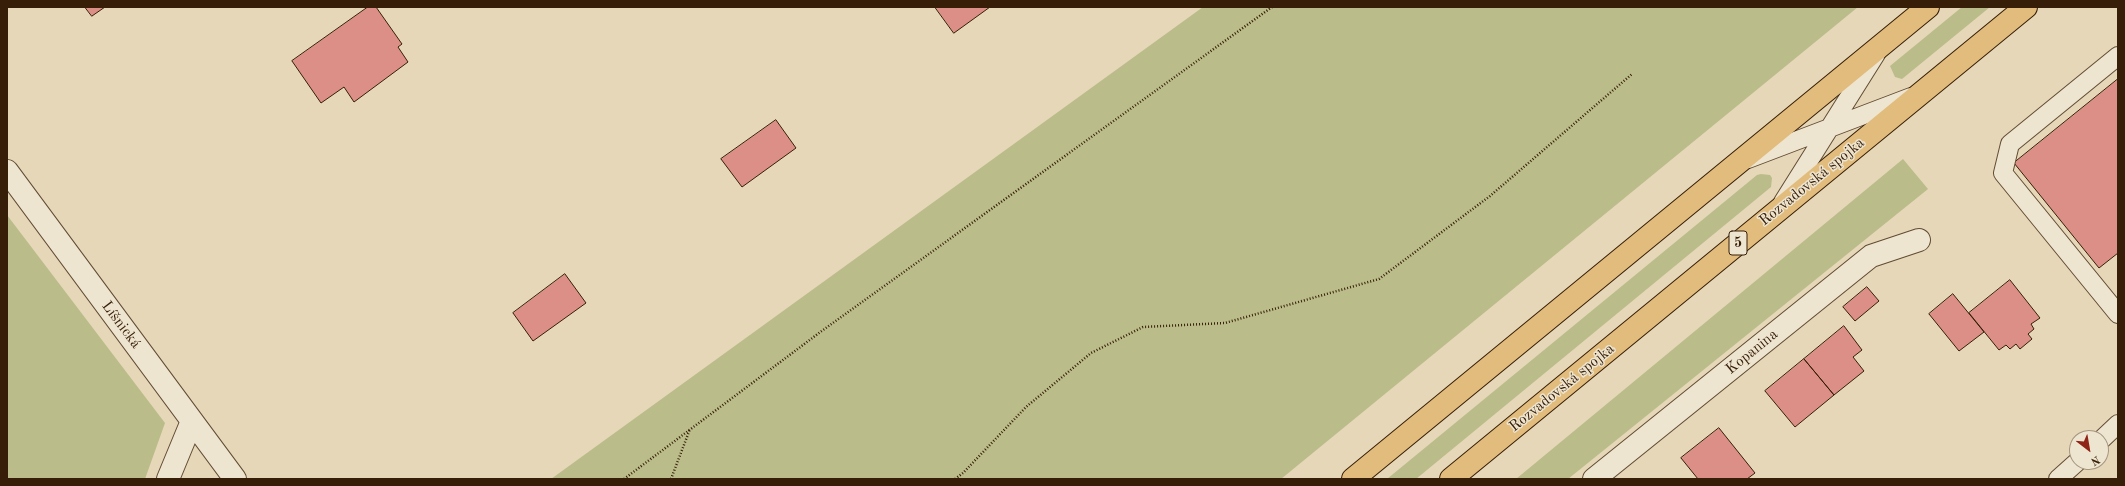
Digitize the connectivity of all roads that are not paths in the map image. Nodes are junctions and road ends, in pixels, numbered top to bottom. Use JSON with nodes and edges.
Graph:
{"nodes":[{"id":1,"x":1928,"y":7,"type":"edge"},
{"id":2,"x":2026,"y":7,"type":"edge"},
{"id":3,"x":1882,"y":45,"type":"junction"},
{"id":4,"x":2118,"y":56,"type":"edge"},
{"id":5,"x":1921,"y":93,"type":"junction"},
{"id":6,"x":1830,"y":128,"type":"junction"},
{"id":7,"x":1738,"y":163,"type":"junction"},
{"id":8,"x":7,"y":171,"type":"edge"},
{"id":9,"x":1778,"y":210,"type":"junction"},
{"id":10,"x":1919,"y":240,"type":"dead end"},
{"id":11,"x":2118,"y":314,"type":"edge"},
{"id":12,"x":192,"y":421,"type":"junction"},
{"id":13,"x":2118,"y":424,"type":"edge"},
{"id":14,"x":2109,"y":432,"type":"edge"},
{"id":15,"x":2069,"y":469,"type":"edge"},
{"id":16,"x":168,"y":479,"type":"edge"},
{"id":17,"x":235,"y":479,"type":"edge"},
{"id":18,"x":1353,"y":479,"type":"edge"},
{"id":19,"x":1450,"y":479,"type":"edge"},
{"id":20,"x":1594,"y":479,"type":"edge"},
{"id":21,"x":2058,"y":479,"type":"edge"}],
"edges":[{"from":1,"to":3,"type":"highway","number":"5"},
{"from":2,"to":5,"type":"highway","name":"Rozvadovská spojka","number":"5"},
{"from":3,"to":6,"type":"lane","number":"5"},
{"from":3,"to":7,"type":"highway","number":"5"},
{"from":4,"to":11,"type":"lane"},
{"from":5,"to":6,"type":"lane","number":"5"},
{"from":5,"to":9,"type":"highway","name":"Rozvadovská spojka","number":"5"},
{"from":6,"to":7,"type":"lane","number":"5"},
{"from":6,"to":9,"type":"lane","number":"5"},
{"from":7,"to":18,"type":"highway","number":"5"},
{"from":8,"to":12,"type":"street","name":"Líšnická"},
{"from":9,"to":19,"type":"highway","name":"Rozvadovská spojka","number":"5"},
{"from":10,"to":20,"type":"street","name":"Kopanina"},
{"from":12,"to":16,"type":"street"},
{"from":12,"to":17,"type":"street","name":"Líšnická"},
{"from":13,"to":14,"type":"lane"},
{"from":15,"to":21,"type":"lane"}]}
